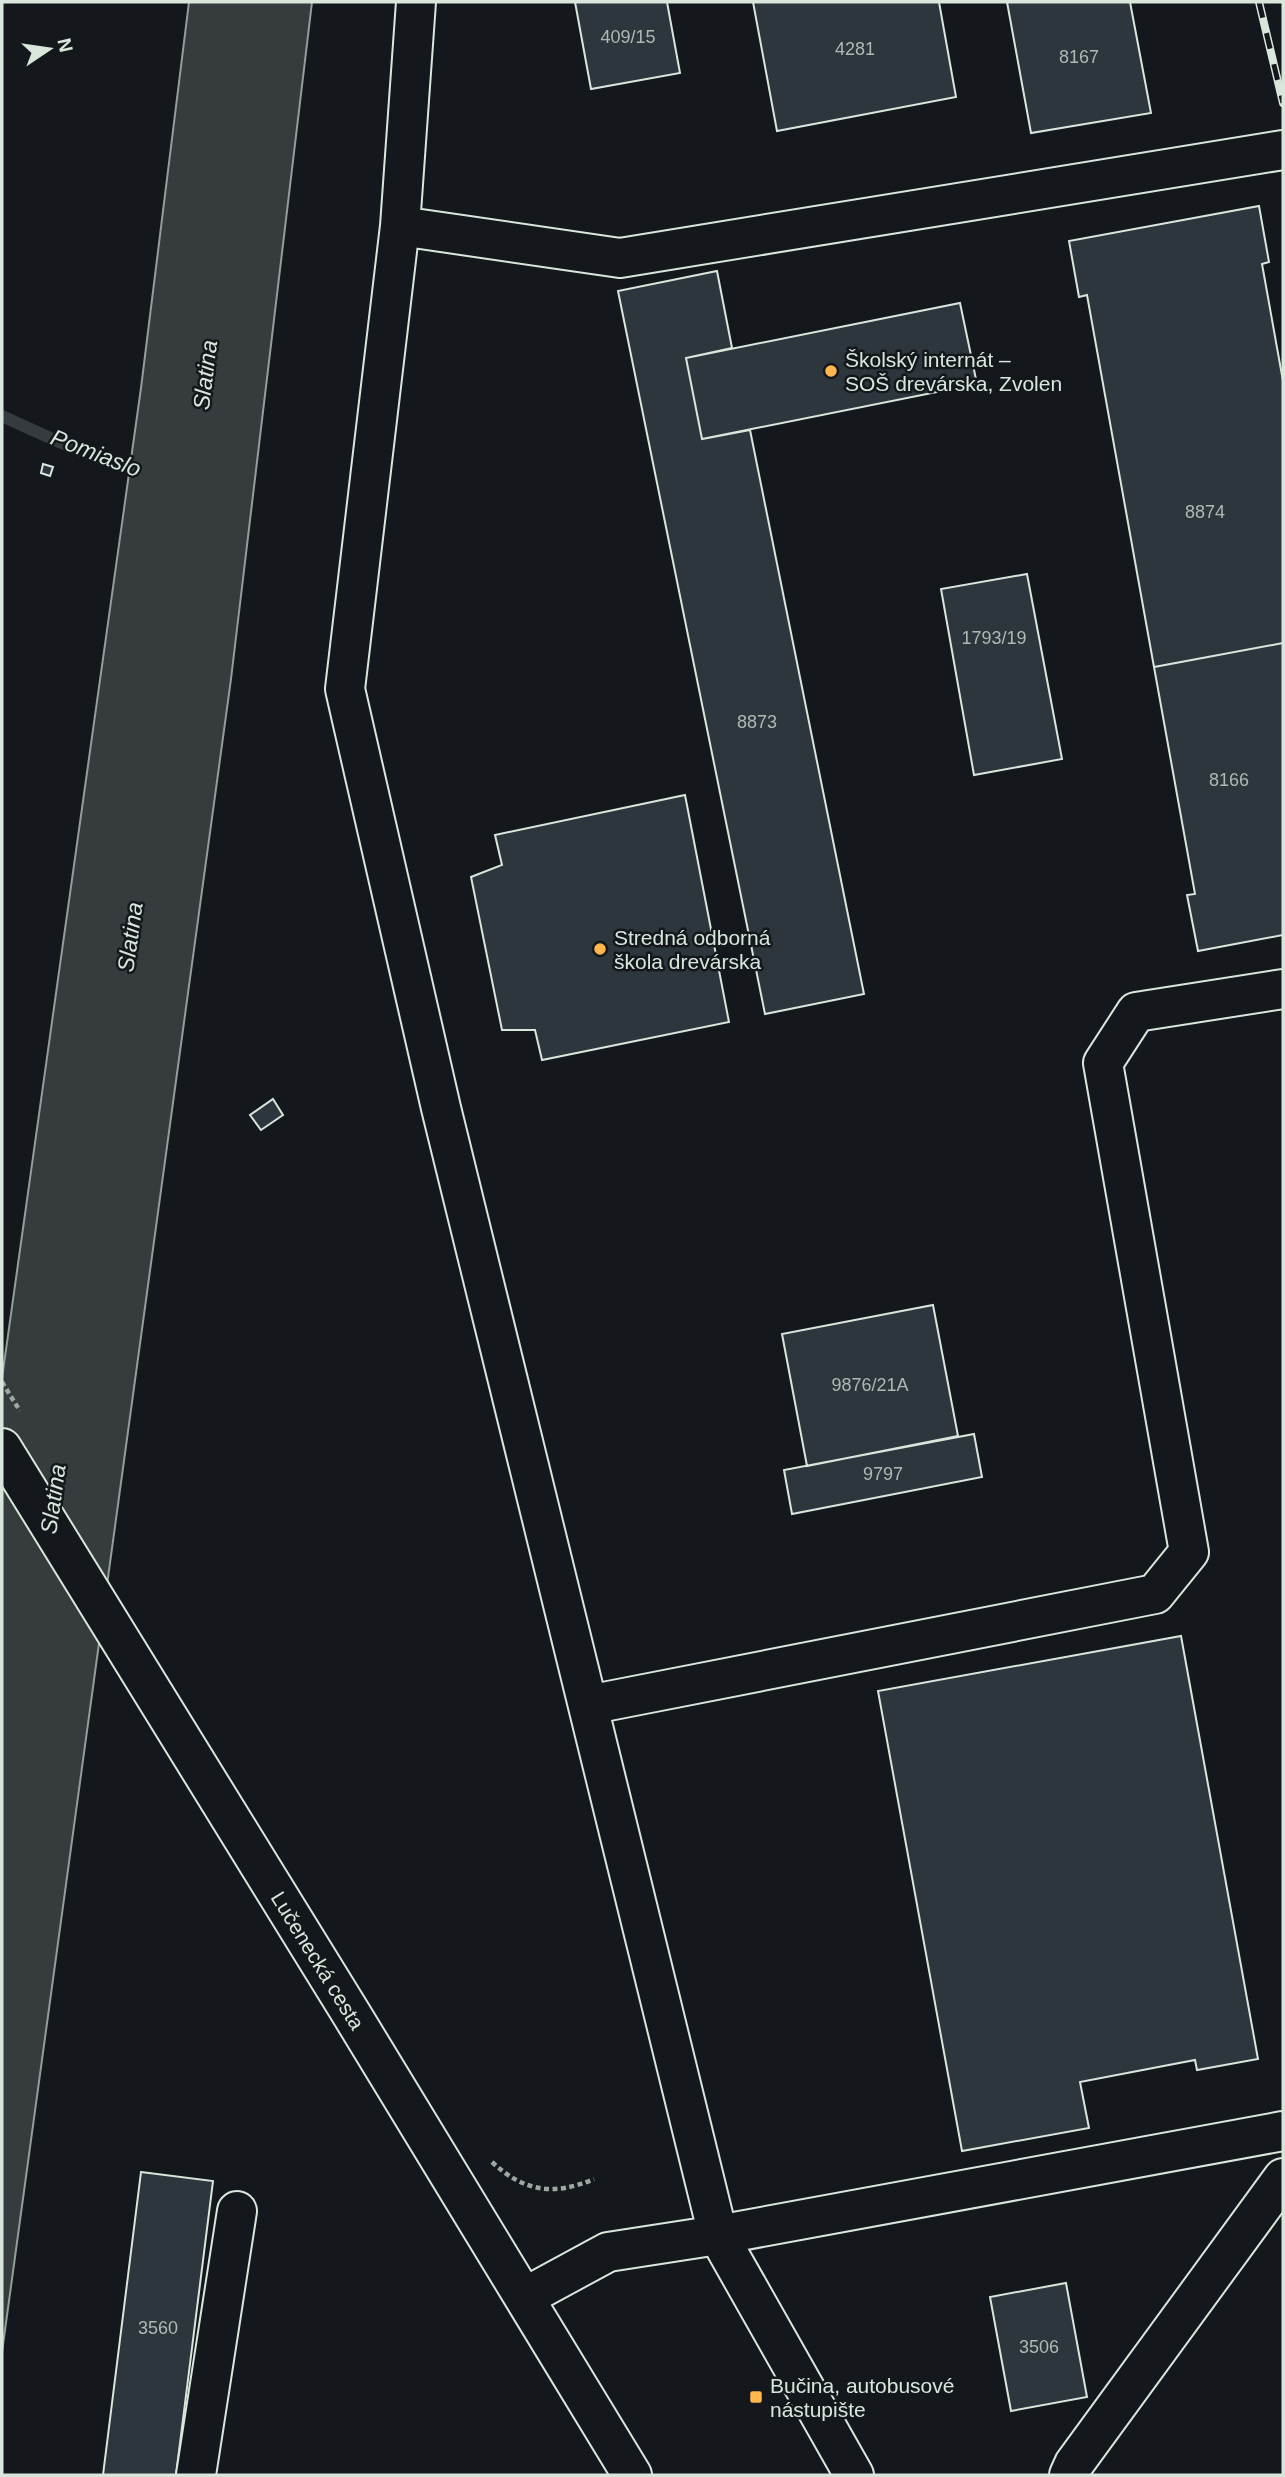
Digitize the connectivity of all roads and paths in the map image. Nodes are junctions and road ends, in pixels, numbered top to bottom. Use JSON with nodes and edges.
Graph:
{"nodes":[{"id":1,"x":416,"y":2,"type":"edge"},
{"id":2,"x":1283,"y":150,"type":"edge"},
{"id":3,"x":400,"y":226,"type":"junction"},
{"id":4,"x":1283,"y":989,"type":"edge"},
{"id":5,"x":2,"y":1448,"type":"edge"},
{"id":6,"x":588,"y":1705,"type":"junction"},
{"id":7,"x":1283,"y":2131,"type":"edge"},
{"id":8,"x":1283,"y":2178,"type":"edge"},
{"id":9,"x":237,"y":2211,"type":"dead end"},
{"id":10,"x":718,"y":2235,"type":"junction"},
{"id":11,"x":525,"y":2297,"type":"junction"},
{"id":12,"x":195,"y":2475,"type":"edge"},
{"id":13,"x":632,"y":2475,"type":"edge"},
{"id":14,"x":854,"y":2475,"type":"edge"},
{"id":15,"x":1069,"y":2475,"type":"edge"}],
"edges":[{"from":1,"to":3,"type":"main road"},
{"from":2,"to":3,"type":"main road"},
{"from":3,"to":6,"type":"main road"},
{"from":4,"to":6,"type":"main road"},
{"from":5,"to":11,"type":"main road","name":"Lučenecká cesta"},
{"from":6,"to":10,"type":"main road"},
{"from":7,"to":10,"type":"main road"},
{"from":8,"to":15,"type":"main road"},
{"from":9,"to":12,"type":"main road"},
{"from":10,"to":11,"type":"main road"},
{"from":10,"to":14,"type":"main road"},
{"from":11,"to":13,"type":"main road","name":"Lučenecká cesta"}]}
